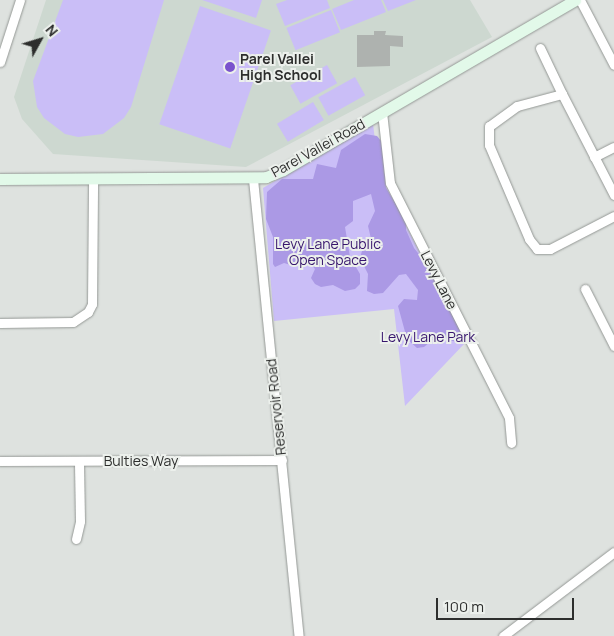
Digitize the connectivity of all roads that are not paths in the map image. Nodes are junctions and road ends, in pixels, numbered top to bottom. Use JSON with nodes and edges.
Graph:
{"nodes":[{"id":1,"x":20,"y":0,"type":"edge"},
{"id":2,"x":575,"y":0,"type":"edge"},
{"id":3,"x":580,"y":0,"type":"edge"},
{"id":4,"x":540,"y":48,"type":"dead end"},
{"id":5,"x":0,"y":62,"type":"edge"},
{"id":6,"x":614,"y":65,"type":"edge"},
{"id":7,"x":562,"y":94,"type":"junction"},
{"id":8,"x":382,"y":112,"type":"junction"},
{"id":9,"x":614,"y":146,"type":"edge"},
{"id":10,"x":594,"y":157,"type":"junction"},
{"id":11,"x":0,"y":179,"type":"edge"},
{"id":12,"x":93,"y":179,"type":"junction"},
{"id":13,"x":253,"y":179,"type":"junction"},
{"id":14,"x":614,"y":195,"type":"edge"},
{"id":15,"x":614,"y":216,"type":"edge"},
{"id":16,"x":585,"y":289,"type":"dead end"},
{"id":17,"x":0,"y":323,"type":"edge"},
{"id":18,"x":614,"y":346,"type":"edge"},
{"id":19,"x":511,"y":443,"type":"dead end"},
{"id":20,"x":282,"y":460,"type":"junction"},
{"id":21,"x":79,"y":461,"type":"junction"},
{"id":22,"x":0,"y":462,"type":"edge"},
{"id":23,"x":76,"y":539,"type":"dead end"},
{"id":24,"x":614,"y":552,"type":"edge"},
{"id":25,"x":513,"y":633,"type":"edge"},
{"id":26,"x":300,"y":636,"type":"edge"},
{"id":27,"x":503,"y":636,"type":"edge"}],
"edges":[{"from":1,"to":5,"type":"street"},
{"from":2,"to":8,"type":"street","name":"Parel Vallei Road"},
{"from":3,"to":6,"type":"street"},
{"from":4,"to":7,"type":"street"},
{"from":7,"to":10,"type":"street"},
{"from":7,"to":15,"type":"street"},
{"from":8,"to":13,"type":"street","name":"Parel Vallei Road"},
{"from":8,"to":19,"type":"street","name":"Levy Lane"},
{"from":9,"to":10,"type":"street"},
{"from":10,"to":14,"type":"street"},
{"from":11,"to":12,"type":"street","name":"Parel Vallei Road"},
{"from":12,"to":13,"type":"street","name":"Parel Vallei Road"},
{"from":12,"to":17,"type":"street"},
{"from":13,"to":20,"type":"street","name":"Reservoir Road"},
{"from":16,"to":18,"type":"street"},
{"from":20,"to":21,"type":"street","name":"Bulties Way"},
{"from":20,"to":26,"type":"street","name":"Reservoir Road"},
{"from":21,"to":22,"type":"street","name":"Bulties Way"},
{"from":21,"to":23,"type":"street"},
{"from":24,"to":25,"type":"street"},
{"from":25,"to":27,"type":"street"}]}
